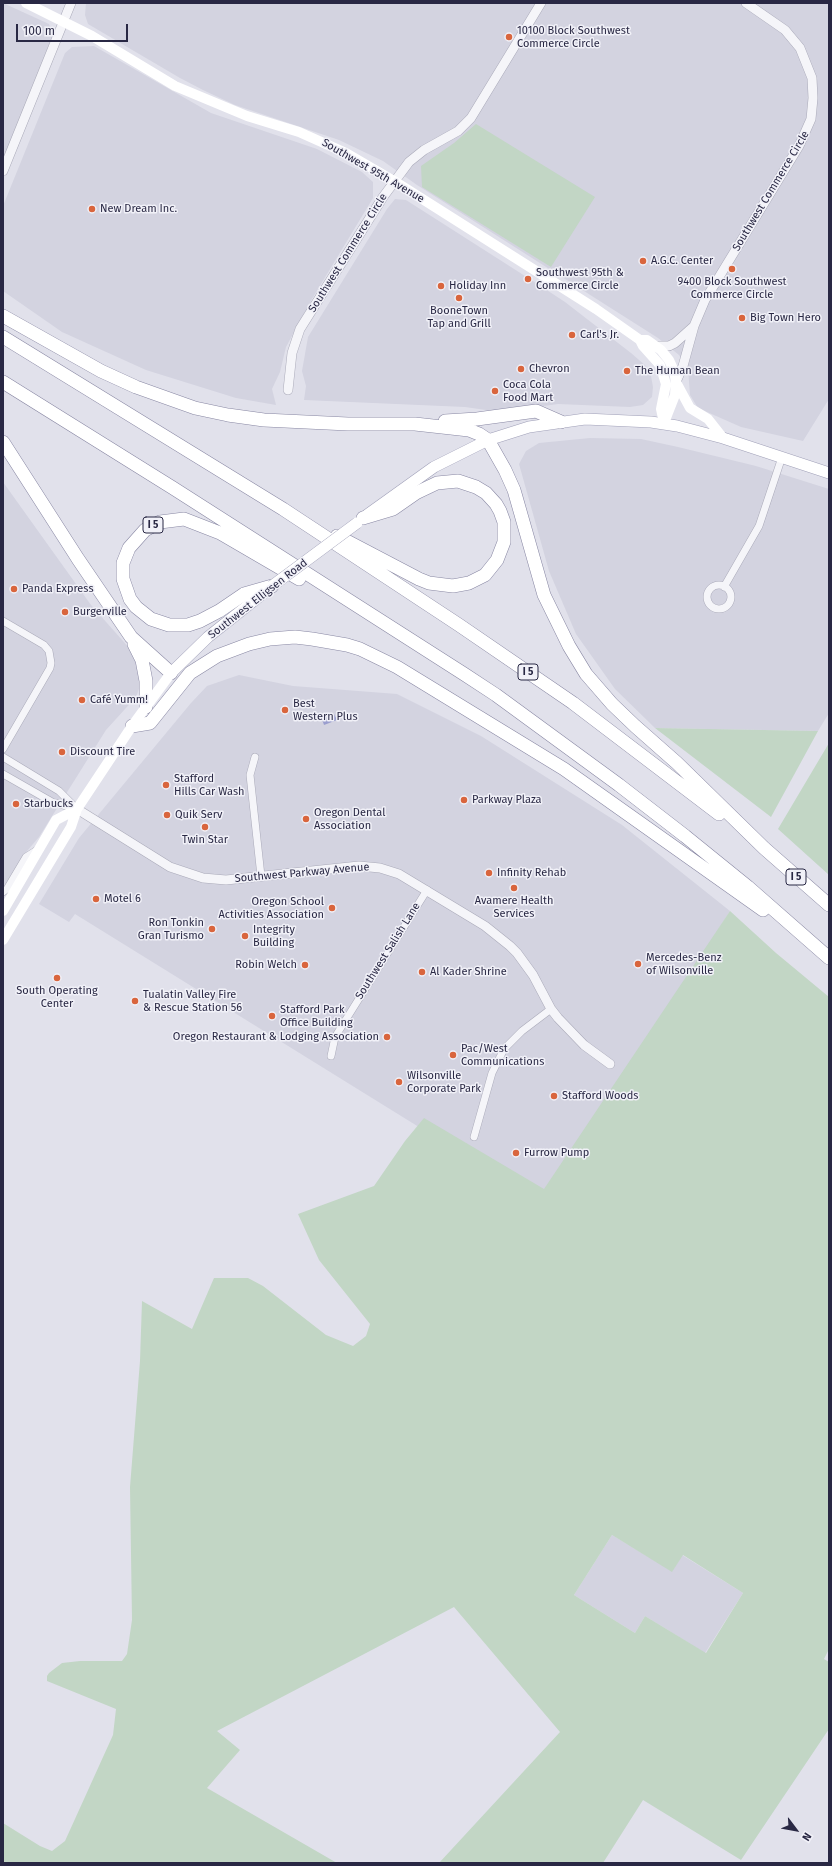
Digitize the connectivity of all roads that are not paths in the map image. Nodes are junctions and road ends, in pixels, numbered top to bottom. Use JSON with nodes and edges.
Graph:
{"nodes":[{"id":1,"x":26,"y":3,"type":"edge"},
{"id":2,"x":71,"y":3,"type":"edge"},
{"id":3,"x":541,"y":3,"type":"edge"},
{"id":4,"x":746,"y":3,"type":"edge"},
{"id":5,"x":64,"y":20,"type":"junction"},
{"id":6,"x":3,"y":171,"type":"edge"},
{"id":7,"x":394,"y":181,"type":"junction"},
{"id":8,"x":3,"y":316,"type":"edge"},
{"id":9,"x":694,"y":326,"type":"junction"},
{"id":10,"x":3,"y":337,"type":"edge"},
{"id":11,"x":640,"y":340,"type":"junction"},
{"id":12,"x":656,"y":346,"type":"junction"},
{"id":13,"x":668,"y":371,"type":"junction"},
{"id":14,"x":3,"y":382,"type":"edge"},
{"id":15,"x":676,"y":382,"type":"junction"},
{"id":16,"x":288,"y":390,"type":"dead end"},
{"id":17,"x":561,"y":422,"type":"junction"},
{"id":18,"x":664,"y":423,"type":"junction"},
{"id":19,"x":415,"y":424,"type":"junction"},
{"id":20,"x":723,"y":438,"type":"junction"},
{"id":21,"x":488,"y":440,"type":"junction"},
{"id":22,"x":3,"y":442,"type":"edge"},
{"id":23,"x":782,"y":457,"type":"junction"},
{"id":24,"x":829,"y":473,"type":"edge"},
{"id":25,"x":283,"y":509,"type":"junction"},
{"id":26,"x":360,"y":520,"type":"junction"},
{"id":27,"x":272,"y":586,"type":"junction"},
{"id":28,"x":724,"y":587,"type":"dead end"},
{"id":29,"x":376,"y":618,"type":"junction"},
{"id":30,"x":3,"y":621,"type":"edge"},
{"id":31,"x":131,"y":637,"type":"junction"},
{"id":32,"x":171,"y":673,"type":"junction"},
{"id":33,"x":146,"y":707,"type":"junction"},
{"id":34,"x":132,"y":726,"type":"junction"},
{"id":35,"x":3,"y":749,"type":"edge"},
{"id":36,"x":255,"y":757,"type":"dead end"},
{"id":37,"x":3,"y":758,"type":"edge"},
{"id":38,"x":3,"y":774,"type":"edge"},
{"id":39,"x":77,"y":809,"type":"junction"},
{"id":40,"x":39,"y":848,"type":"junction"},
{"id":41,"x":764,"y":848,"type":"junction"},
{"id":42,"x":261,"y":876,"type":"junction"},
{"id":43,"x":426,"y":890,"type":"junction"},
{"id":44,"x":3,"y":892,"type":"edge"},
{"id":45,"x":829,"y":905,"type":"edge"},
{"id":46,"x":3,"y":911,"type":"edge"},
{"id":47,"x":3,"y":940,"type":"edge"},
{"id":48,"x":812,"y":944,"type":"junction"},
{"id":49,"x":829,"y":958,"type":"edge"},
{"id":50,"x":551,"y":1009,"type":"junction"},
{"id":51,"x":331,"y":1056,"type":"dead end"},
{"id":52,"x":610,"y":1064,"type":"dead end"},
{"id":53,"x":474,"y":1137,"type":"dead end"}],
"edges":[{"from":1,"to":5,"type":"main road","name":"Southwest 95th Avenue"},
{"from":2,"to":5,"type":"street"},
{"from":3,"to":7,"type":"street","name":"Southwest Commerce Circle"},
{"from":4,"to":9,"type":"street","name":"Southwest Commerce Circle"},
{"from":5,"to":6,"type":"street"},
{"from":5,"to":7,"type":"main road","name":"Southwest 95th Avenue"},
{"from":7,"to":11,"type":"main road","name":"Southwest 95th Avenue"},
{"from":7,"to":16,"type":"street","name":"Southwest Commerce Circle"},
{"from":8,"to":19,"type":"highway"},
{"from":9,"to":12,"type":"street","name":"Southwest Commerce Circle"},
{"from":9,"to":15,"type":"street","name":"Southwest Commerce Circle"},
{"from":10,"to":25,"type":"highway","number":"I 5"},
{"from":11,"to":12,"type":"main road","name":"Southwest 95th Avenue"},
{"from":11,"to":13,"type":"main road","name":"Southwest 95th Avenue"},
{"from":12,"to":13,"type":"main road","name":"Southwest 95th Avenue"},
{"from":13,"to":15,"type":"main road","name":"Southwest Commerce Circle"},
{"from":13,"to":18,"type":"main road"},
{"from":14,"to":29,"type":"highway","number":"I 5"},
{"from":15,"to":18,"type":"main road","name":"Southwest Commerce Circle"},
{"from":15,"to":20,"type":"main road"},
{"from":17,"to":18,"type":"main road","name":"Southwest Elligsen Road"},
{"from":17,"to":19,"type":"highway"},
{"from":17,"to":21,"type":"main road","name":"Southwest Elligsen Road"},
{"from":18,"to":20,"type":"main road","name":"Southwest Elligsen Road"},
{"from":19,"to":21,"type":"highway"},
{"from":20,"to":23,"type":"main road","name":"Southwest Elligsen Road"},
{"from":21,"to":26,"type":"main road","name":"Southwest Elligsen Road"},
{"from":21,"to":41,"type":"highway","number":"I 5"},
{"from":22,"to":31,"type":"highway"},
{"from":23,"to":24,"type":"main road","name":"Southwest Elligsen Road"},
{"from":23,"to":28,"type":"street"},
{"from":25,"to":26,"type":"highway","number":"I 5"},
{"from":25,"to":41,"type":"highway","number":"I 5"},
{"from":26,"to":27,"type":"main road","name":"Southwest Elligsen Road","bridge":true},
{"from":27,"to":29,"type":"highway","number":"I 5"},
{"from":27,"to":32,"type":"main road","name":"Southwest Elligsen Road"},
{"from":29,"to":48,"type":"highway","number":"I 5"},
{"from":30,"to":35,"type":"street"},
{"from":31,"to":32,"type":"highway"},
{"from":31,"to":33,"type":"highway"},
{"from":32,"to":33,"type":"main road","name":"Southwest Elligsen Road"},
{"from":33,"to":34,"type":"main road","name":"Southwest Elligsen Road"},
{"from":34,"to":39,"type":"main road","name":"Southwest Elligsen Road"},
{"from":34,"to":48,"type":"highway","number":"I 5"},
{"from":36,"to":42,"type":"street"},
{"from":37,"to":39,"type":"street"},
{"from":38,"to":39,"type":"street"},
{"from":39,"to":40,"type":"main road","name":"Southwest Elligsen Road"},
{"from":39,"to":42,"type":"street","name":"Southwest Parkway Avenue"},
{"from":39,"to":47,"type":"main road","name":"Southwest Elligsen Road"},
{"from":40,"to":44,"type":"street"},
{"from":40,"to":46,"type":"main road","name":"Southwest Elligsen Road"},
{"from":41,"to":45,"type":"highway","number":"I 5"},
{"from":42,"to":43,"type":"street","name":"Southwest Parkway Avenue"},
{"from":43,"to":50,"type":"street","name":"Southwest Parkway Avenue"},
{"from":43,"to":51,"type":"street","name":"Southwest Salish Lane"},
{"from":48,"to":49,"type":"highway","number":"I 5"},
{"from":50,"to":52,"type":"street","name":"Southwest Parkway Avenue"},
{"from":50,"to":53,"type":"street"}]}
